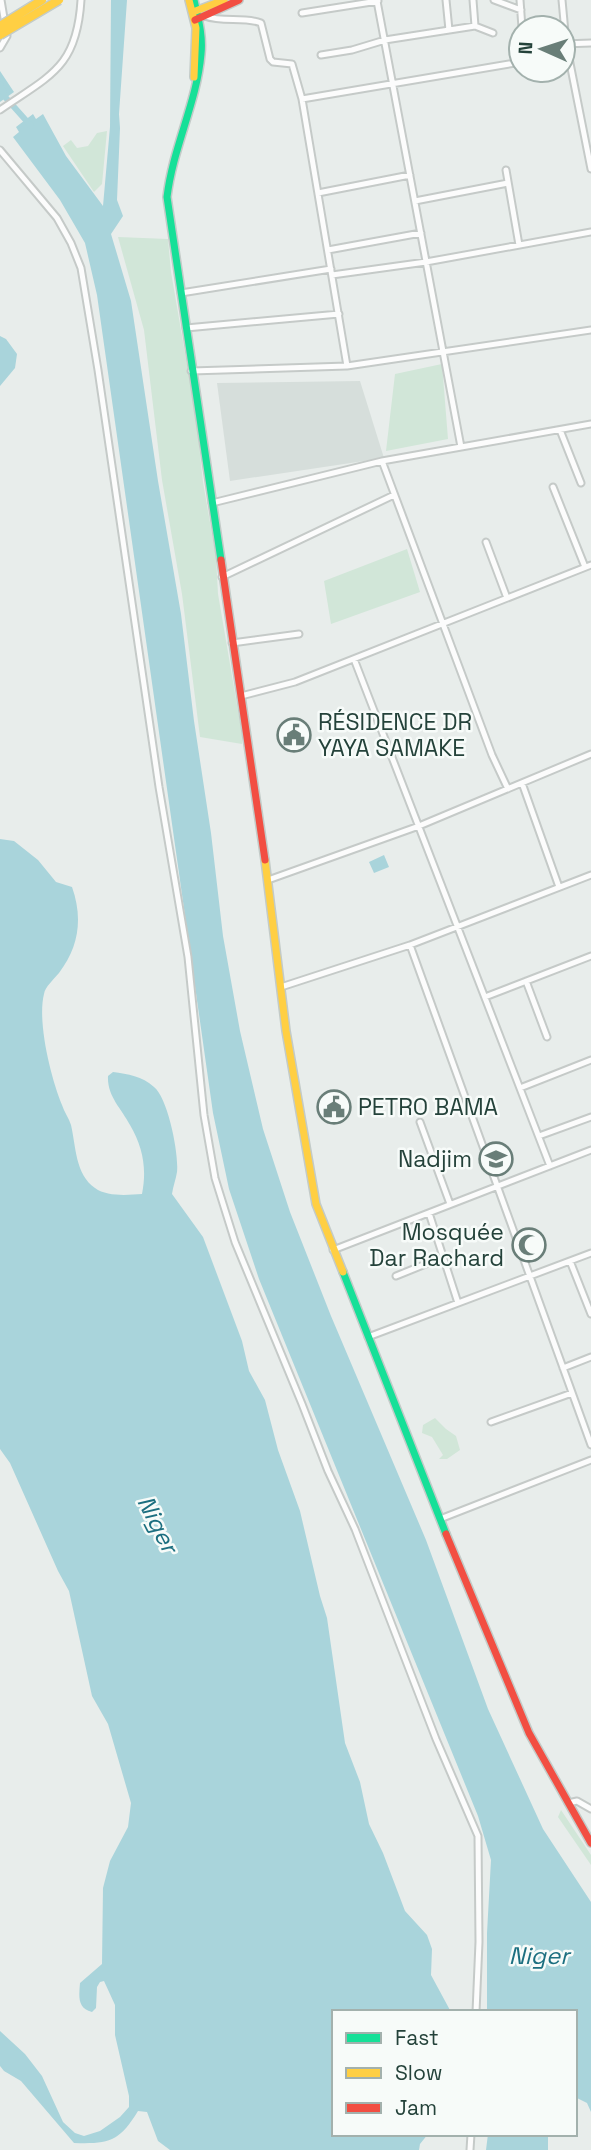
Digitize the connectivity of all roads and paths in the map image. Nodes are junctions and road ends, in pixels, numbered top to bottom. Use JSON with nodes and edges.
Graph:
{"nodes":[{"id":1,"x":1,"y":0,"type":"edge"},
{"id":2,"x":42,"y":0,"type":"edge"},
{"id":3,"x":59,"y":0,"type":"edge"},
{"id":4,"x":81,"y":0,"type":"edge"},
{"id":5,"x":189,"y":0,"type":"edge"},
{"id":6,"x":194,"y":0,"type":"edge"},
{"id":7,"x":224,"y":0,"type":"edge"},
{"id":8,"x":239,"y":0,"type":"edge"},
{"id":9,"x":446,"y":0,"type":"edge"},
{"id":10,"x":473,"y":0,"type":"edge"},
{"id":11,"x":494,"y":0,"type":"edge"},
{"id":12,"x":520,"y":0,"type":"edge"},
{"id":13,"x":379,"y":1,"type":"edge"},
{"id":14,"x":521,"y":10,"type":"junction"},
{"id":15,"x":302,"y":13,"type":"dead end"},
{"id":16,"x":521,"y":14,"type":"edge"},
{"id":17,"x":198,"y":15,"type":"junction"},
{"id":18,"x":0,"y":26,"type":"edge"},
{"id":19,"x":475,"y":26,"type":"junction"},
{"id":20,"x":449,"y":30,"type":"junction"},
{"id":21,"x":493,"y":33,"type":"dead end"},
{"id":22,"x":0,"y":35,"type":"edge"},
{"id":23,"x":385,"y":40,"type":"junction"},
{"id":24,"x":0,"y":48,"type":"edge"},
{"id":25,"x":321,"y":55,"type":"dead end"},
{"id":26,"x":507,"y":64,"type":"edge"},
{"id":27,"x":393,"y":84,"type":"junction"},
{"id":28,"x":573,"y":84,"type":"edge"},
{"id":29,"x":302,"y":99,"type":"junction"},
{"id":30,"x":0,"y":109,"type":"edge"},
{"id":31,"x":0,"y":150,"type":"edge"},
{"id":32,"x":591,"y":169,"type":"edge"},
{"id":33,"x":506,"y":170,"type":"dead end"},
{"id":34,"x":410,"y":175,"type":"junction"},
{"id":35,"x":508,"y":183,"type":"junction"},
{"id":36,"x":317,"y":193,"type":"junction"},
{"id":37,"x":415,"y":201,"type":"junction"},
{"id":38,"x":591,"y":232,"type":"edge"},
{"id":39,"x":421,"y":233,"type":"junction"},
{"id":40,"x":519,"y":245,"type":"junction"},
{"id":41,"x":328,"y":250,"type":"junction"},
{"id":42,"x":426,"y":262,"type":"junction"},
{"id":43,"x":331,"y":272,"type":"junction"},
{"id":44,"x":181,"y":293,"type":"junction"},
{"id":45,"x":339,"y":314,"type":"junction"},
{"id":46,"x":186,"y":328,"type":"junction"},
{"id":47,"x":591,"y":330,"type":"edge"},
{"id":48,"x":443,"y":352,"type":"junction"},
{"id":49,"x":347,"y":366,"type":"junction"},
{"id":50,"x":191,"y":371,"type":"junction"},
{"id":51,"x":591,"y":424,"type":"edge"},
{"id":52,"x":560,"y":430,"type":"junction"},
{"id":53,"x":461,"y":447,"type":"junction"},
{"id":54,"x":382,"y":461,"type":"junction"},
{"id":55,"x":581,"y":483,"type":"dead end"},
{"id":56,"x":553,"y":487,"type":"dead end"},
{"id":57,"x":394,"y":495,"type":"junction"},
{"id":58,"x":212,"y":503,"type":"junction"},
{"id":59,"x":486,"y":542,"type":"dead end"},
{"id":60,"x":588,"y":566,"type":"edge"},
{"id":61,"x":222,"y":577,"type":"junction"},
{"id":62,"x":507,"y":598,"type":"junction"},
{"id":63,"x":443,"y":624,"type":"junction"},
{"id":64,"x":299,"y":634,"type":"dead end"},
{"id":65,"x":232,"y":643,"type":"junction"},
{"id":66,"x":354,"y":659,"type":"junction"},
{"id":67,"x":240,"y":697,"type":"junction"},
{"id":68,"x":591,"y":754,"type":"edge"},
{"id":69,"x":522,"y":783,"type":"junction"},
{"id":70,"x":508,"y":789,"type":"junction"},
{"id":71,"x":419,"y":826,"type":"junction"},
{"id":72,"x":591,"y":875,"type":"edge"},
{"id":73,"x":268,"y":880,"type":"junction"},
{"id":74,"x":559,"y":887,"type":"junction"},
{"id":75,"x":458,"y":927,"type":"junction"},
{"id":76,"x":410,"y":945,"type":"junction"},
{"id":77,"x":591,"y":956,"type":"edge"},
{"id":78,"x":526,"y":981,"type":"junction"},
{"id":79,"x":281,"y":987,"type":"junction"},
{"id":80,"x":485,"y":997,"type":"junction"},
{"id":81,"x":547,"y":1037,"type":"dead end"},
{"id":82,"x":591,"y":1060,"type":"edge"},
{"id":83,"x":520,"y":1088,"type":"junction"},
{"id":84,"x":591,"y":1117,"type":"edge"},
{"id":85,"x":420,"y":1122,"type":"dead end"},
{"id":86,"x":539,"y":1136,"type":"junction"},
{"id":87,"x":591,"y":1150,"type":"edge"},
{"id":88,"x":550,"y":1166,"type":"junction"},
{"id":89,"x":497,"y":1186,"type":"junction"},
{"id":90,"x":450,"y":1204,"type":"junction"},
{"id":91,"x":429,"y":1213,"type":"junction"},
{"id":92,"x":333,"y":1250,"type":"junction"},
{"id":93,"x":591,"y":1253,"type":"edge"},
{"id":94,"x":443,"y":1257,"type":"junction"},
{"id":95,"x":570,"y":1261,"type":"junction"},
{"id":96,"x":397,"y":1276,"type":"dead end"},
{"id":97,"x":530,"y":1276,"type":"junction"},
{"id":98,"x":458,"y":1303,"type":"junction"},
{"id":99,"x":591,"y":1314,"type":"edge"},
{"id":100,"x":368,"y":1337,"type":"junction"},
{"id":101,"x":591,"y":1357,"type":"edge"},
{"id":102,"x":563,"y":1368,"type":"junction"},
{"id":103,"x":572,"y":1393,"type":"junction"},
{"id":104,"x":491,"y":1422,"type":"dead end"},
{"id":105,"x":591,"y":1445,"type":"edge"},
{"id":106,"x":591,"y":1460,"type":"edge"},
{"id":107,"x":440,"y":1519,"type":"junction"},
{"id":108,"x":568,"y":1804,"type":"junction"},
{"id":109,"x":591,"y":1809,"type":"edge"},
{"id":110,"x":591,"y":1843,"type":"edge"},
{"id":111,"x":475,"y":2010,"type":"edge"}],
"edges":[{"from":1,"to":24,"type":"street"},
{"from":2,"to":18,"type":"main road","bridge":true},
{"from":3,"to":22,"type":"main road","bridge":true},
{"from":4,"to":30,"type":"street"},
{"from":5,"to":17,"type":"main road"},
{"from":6,"to":17,"type":"main road"},
{"from":7,"to":17,"type":"main road"},
{"from":8,"to":17,"type":"main road"},
{"from":9,"to":20,"type":"street"},
{"from":10,"to":19,"type":"street"},
{"from":11,"to":14,"type":"street"},
{"from":12,"to":14,"type":"street"},
{"from":13,"to":15,"type":"street"},
{"from":13,"to":23,"type":"street"},
{"from":14,"to":16,"type":"street"},
{"from":17,"to":29,"type":"street"},
{"from":17,"to":44,"type":"main road"},
{"from":19,"to":20,"type":"street"},
{"from":19,"to":21,"type":"street"},
{"from":20,"to":23,"type":"street"},
{"from":23,"to":25,"type":"street"},
{"from":23,"to":27,"type":"street"},
{"from":26,"to":27,"type":"street"},
{"from":27,"to":29,"type":"street"},
{"from":27,"to":34,"type":"street"},
{"from":28,"to":32,"type":"street"},
{"from":29,"to":36,"type":"street"},
{"from":31,"to":111,"type":"street"},
{"from":33,"to":35,"type":"street"},
{"from":34,"to":36,"type":"street"},
{"from":34,"to":37,"type":"street"},
{"from":35,"to":37,"type":"street"},
{"from":35,"to":40,"type":"street"},
{"from":36,"to":41,"type":"street"},
{"from":37,"to":39,"type":"street"},
{"from":38,"to":40,"type":"street"},
{"from":39,"to":41,"type":"street"},
{"from":39,"to":42,"type":"street"},
{"from":40,"to":42,"type":"street"},
{"from":41,"to":43,"type":"street"},
{"from":42,"to":43,"type":"street"},
{"from":42,"to":48,"type":"street"},
{"from":43,"to":44,"type":"street"},
{"from":43,"to":45,"type":"street"},
{"from":44,"to":46,"type":"main road"},
{"from":45,"to":46,"type":"street"},
{"from":45,"to":49,"type":"street"},
{"from":46,"to":50,"type":"main road"},
{"from":47,"to":48,"type":"street"},
{"from":48,"to":49,"type":"street"},
{"from":48,"to":53,"type":"street"},
{"from":49,"to":50,"type":"street"},
{"from":50,"to":58,"type":"main road"},
{"from":51,"to":52,"type":"street"},
{"from":52,"to":53,"type":"street"},
{"from":52,"to":55,"type":"street"},
{"from":53,"to":54,"type":"street"},
{"from":54,"to":57,"type":"street"},
{"from":54,"to":58,"type":"street"},
{"from":56,"to":60,"type":"street"},
{"from":57,"to":61,"type":"street"},
{"from":57,"to":63,"type":"street"},
{"from":58,"to":61,"type":"main road"},
{"from":59,"to":62,"type":"street"},
{"from":60,"to":62,"type":"street"},
{"from":61,"to":65,"type":"main road"},
{"from":62,"to":63,"type":"street"},
{"from":63,"to":66,"type":"street"},
{"from":63,"to":70,"type":"street"},
{"from":64,"to":65,"type":"street"},
{"from":65,"to":67,"type":"main road"},
{"from":66,"to":67,"type":"street"},
{"from":66,"to":71,"type":"street"},
{"from":67,"to":73,"type":"main road"},
{"from":68,"to":69,"type":"street"},
{"from":69,"to":70,"type":"street"},
{"from":69,"to":74,"type":"street"},
{"from":70,"to":71,"type":"street"},
{"from":71,"to":73,"type":"street"},
{"from":71,"to":75,"type":"street"},
{"from":72,"to":74,"type":"street"},
{"from":73,"to":79,"type":"main road"},
{"from":74,"to":75,"type":"street"},
{"from":75,"to":76,"type":"street"},
{"from":75,"to":80,"type":"street"},
{"from":76,"to":79,"type":"street"},
{"from":76,"to":89,"type":"street"},
{"from":77,"to":78,"type":"street"},
{"from":78,"to":80,"type":"street"},
{"from":78,"to":81,"type":"street"},
{"from":79,"to":92,"type":"main road"},
{"from":80,"to":83,"type":"street"},
{"from":82,"to":83,"type":"street"},
{"from":83,"to":86,"type":"street"},
{"from":84,"to":86,"type":"street"},
{"from":85,"to":90,"type":"street"},
{"from":86,"to":88,"type":"street"},
{"from":87,"to":88,"type":"street"},
{"from":88,"to":89,"type":"street"},
{"from":89,"to":90,"type":"street"},
{"from":89,"to":97,"type":"street"},
{"from":90,"to":91,"type":"street"},
{"from":91,"to":92,"type":"street"},
{"from":91,"to":94,"type":"street"},
{"from":92,"to":100,"type":"main road"},
{"from":93,"to":95,"type":"street"},
{"from":94,"to":96,"type":"street"},
{"from":94,"to":98,"type":"street"},
{"from":95,"to":97,"type":"street"},
{"from":95,"to":99,"type":"street"},
{"from":97,"to":98,"type":"street"},
{"from":97,"to":102,"type":"street"},
{"from":98,"to":100,"type":"street"},
{"from":100,"to":107,"type":"main road"},
{"from":101,"to":102,"type":"street"},
{"from":102,"to":103,"type":"street"},
{"from":103,"to":104,"type":"street"},
{"from":103,"to":105,"type":"street"},
{"from":106,"to":107,"type":"street"},
{"from":107,"to":108,"type":"main road"},
{"from":108,"to":109,"type":"street"},
{"from":108,"to":110,"type":"main road"}]}
